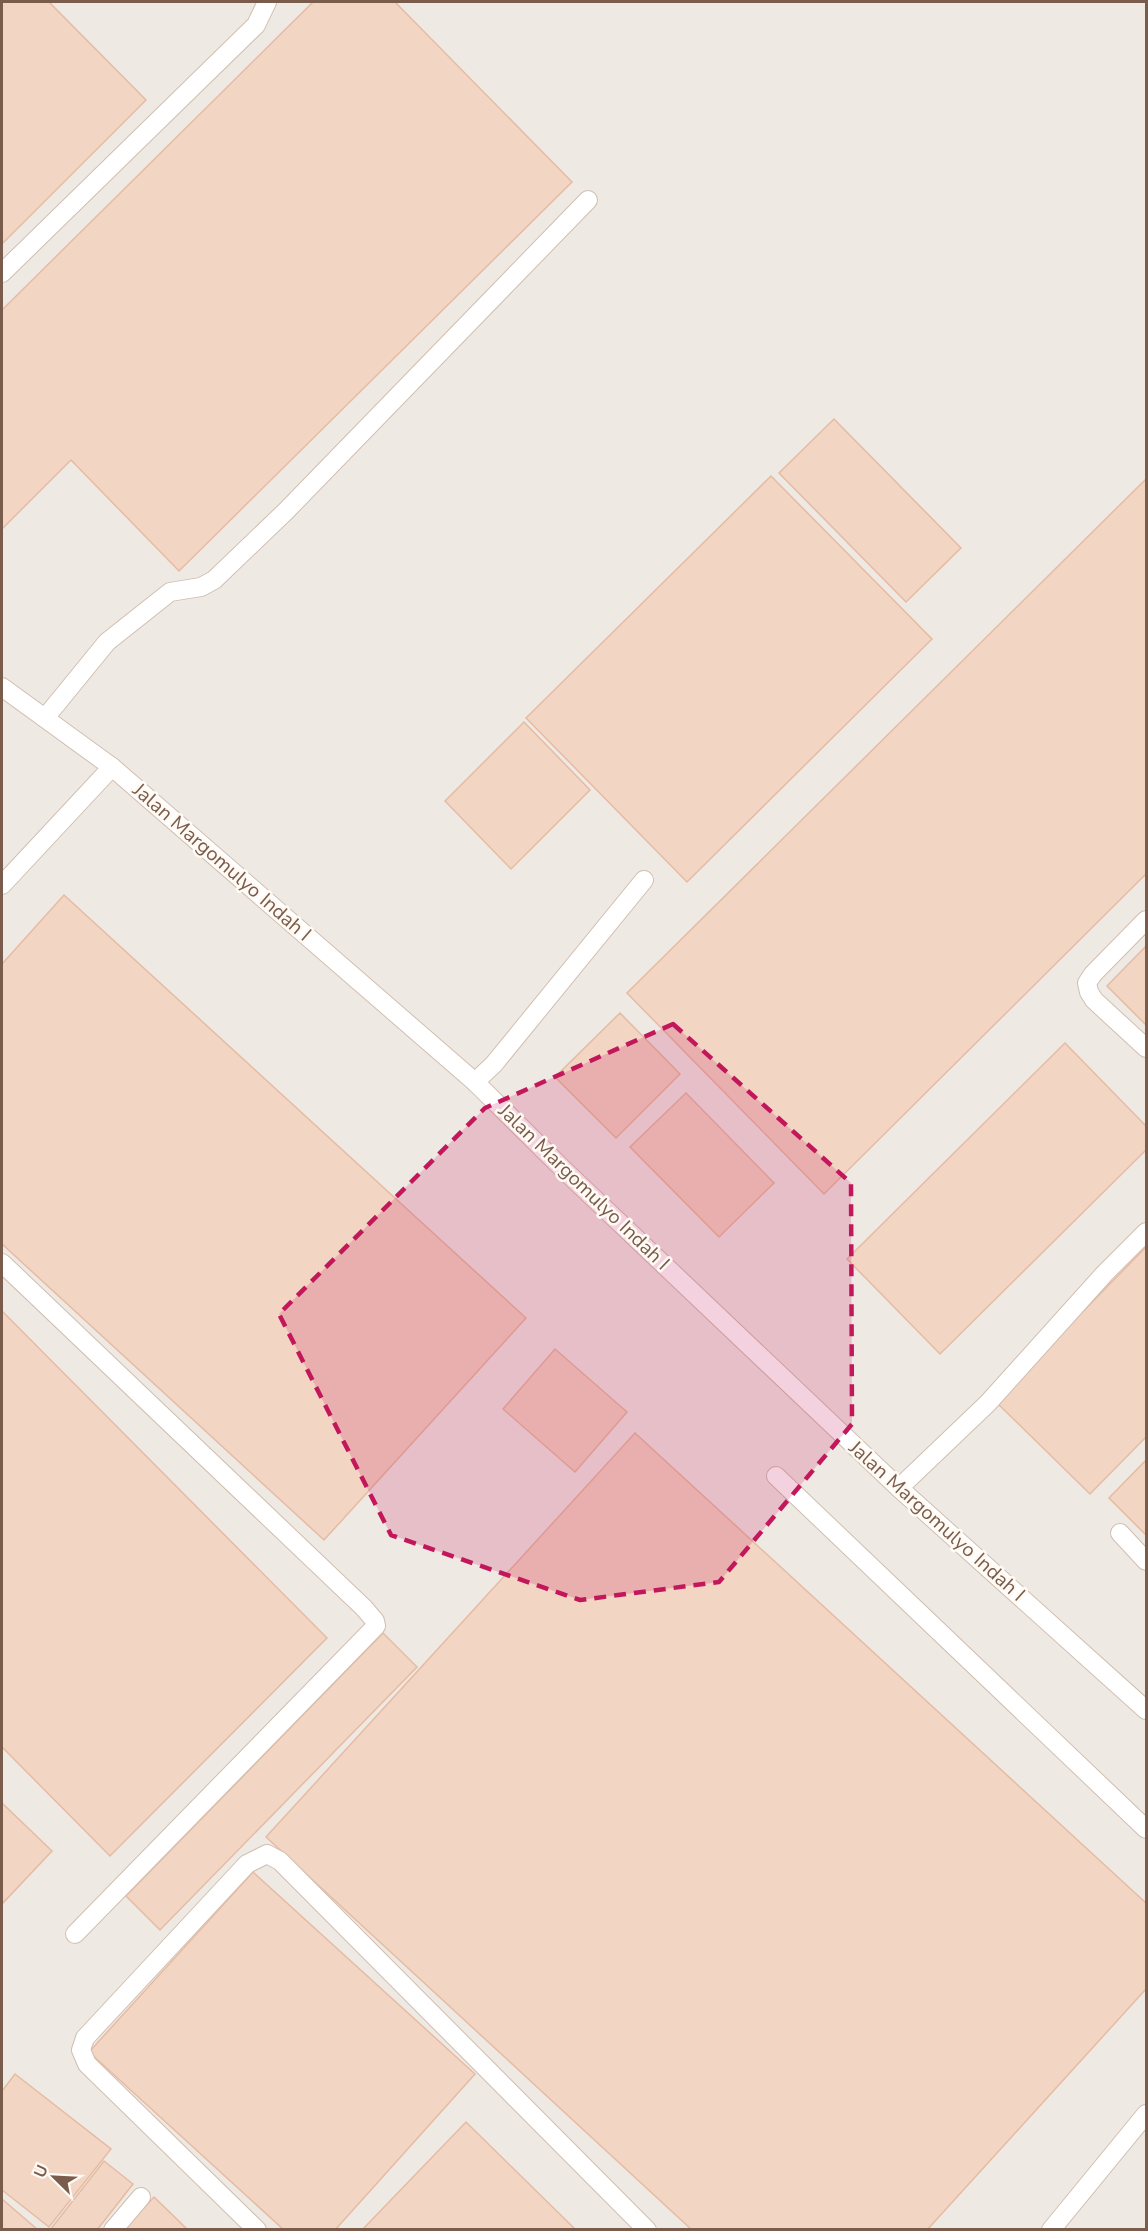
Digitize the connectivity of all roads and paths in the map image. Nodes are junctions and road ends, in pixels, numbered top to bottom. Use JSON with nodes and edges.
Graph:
{"nodes":[{"id":1,"x":267,"y":2,"type":"edge"},
{"id":2,"x":588,"y":200,"type":"dead end"},
{"id":3,"x":2,"y":273,"type":"edge"},
{"id":4,"x":2,"y":687,"type":"edge"},
{"id":5,"x":45,"y":718,"type":"junction"},
{"id":6,"x":112,"y":767,"type":"junction"},
{"id":7,"x":644,"y":880,"type":"dead end"},
{"id":8,"x":2,"y":885,"type":"edge"},
{"id":9,"x":1146,"y":920,"type":"edge"},
{"id":10,"x":1146,"y":1048,"type":"edge"},
{"id":11,"x":476,"y":1082,"type":"junction"},
{"id":12,"x":1146,"y":1232,"type":"edge"},
{"id":13,"x":2,"y":1263,"type":"edge"},
{"id":14,"x":776,"y":1476,"type":"dead end"},
{"id":15,"x":898,"y":1488,"type":"junction"},
{"id":16,"x":1120,"y":1533,"type":"dead end"},
{"id":17,"x":1146,"y":1561,"type":"edge"},
{"id":18,"x":1146,"y":1710,"type":"edge"},
{"id":19,"x":1146,"y":1829,"type":"edge"},
{"id":20,"x":75,"y":1934,"type":"dead end"},
{"id":21,"x":1143,"y":2124,"type":"edge"},
{"id":22,"x":141,"y":2197,"type":"dead end"},
{"id":23,"x":113,"y":2229,"type":"edge"},
{"id":24,"x":257,"y":2229,"type":"edge"},
{"id":25,"x":647,"y":2229,"type":"edge"},
{"id":26,"x":1051,"y":2229,"type":"edge"}],
"edges":[{"from":1,"to":3,"type":"lane"},
{"from":2,"to":5,"type":"lane"},
{"from":4,"to":5,"type":"lane","name":"Jalan Margomulyo Indah I"},
{"from":5,"to":6,"type":"lane","name":"Jalan Margomulyo Indah I"},
{"from":6,"to":8,"type":"lane"},
{"from":6,"to":11,"type":"lane","name":"Jalan Margomulyo Indah I"},
{"from":7,"to":11,"type":"lane"},
{"from":9,"to":10,"type":"lane"},
{"from":11,"to":15,"type":"lane","name":"Jalan Margomulyo Indah I"},
{"from":12,"to":15,"type":"lane"},
{"from":13,"to":20,"type":"lane"},
{"from":14,"to":19,"type":"lane"},
{"from":15,"to":18,"type":"lane","name":"Jalan Margomulyo Indah I"},
{"from":16,"to":17,"type":"lane"},
{"from":21,"to":26,"type":"lane"},
{"from":22,"to":23,"type":"lane"},
{"from":24,"to":25,"type":"lane"}]}
